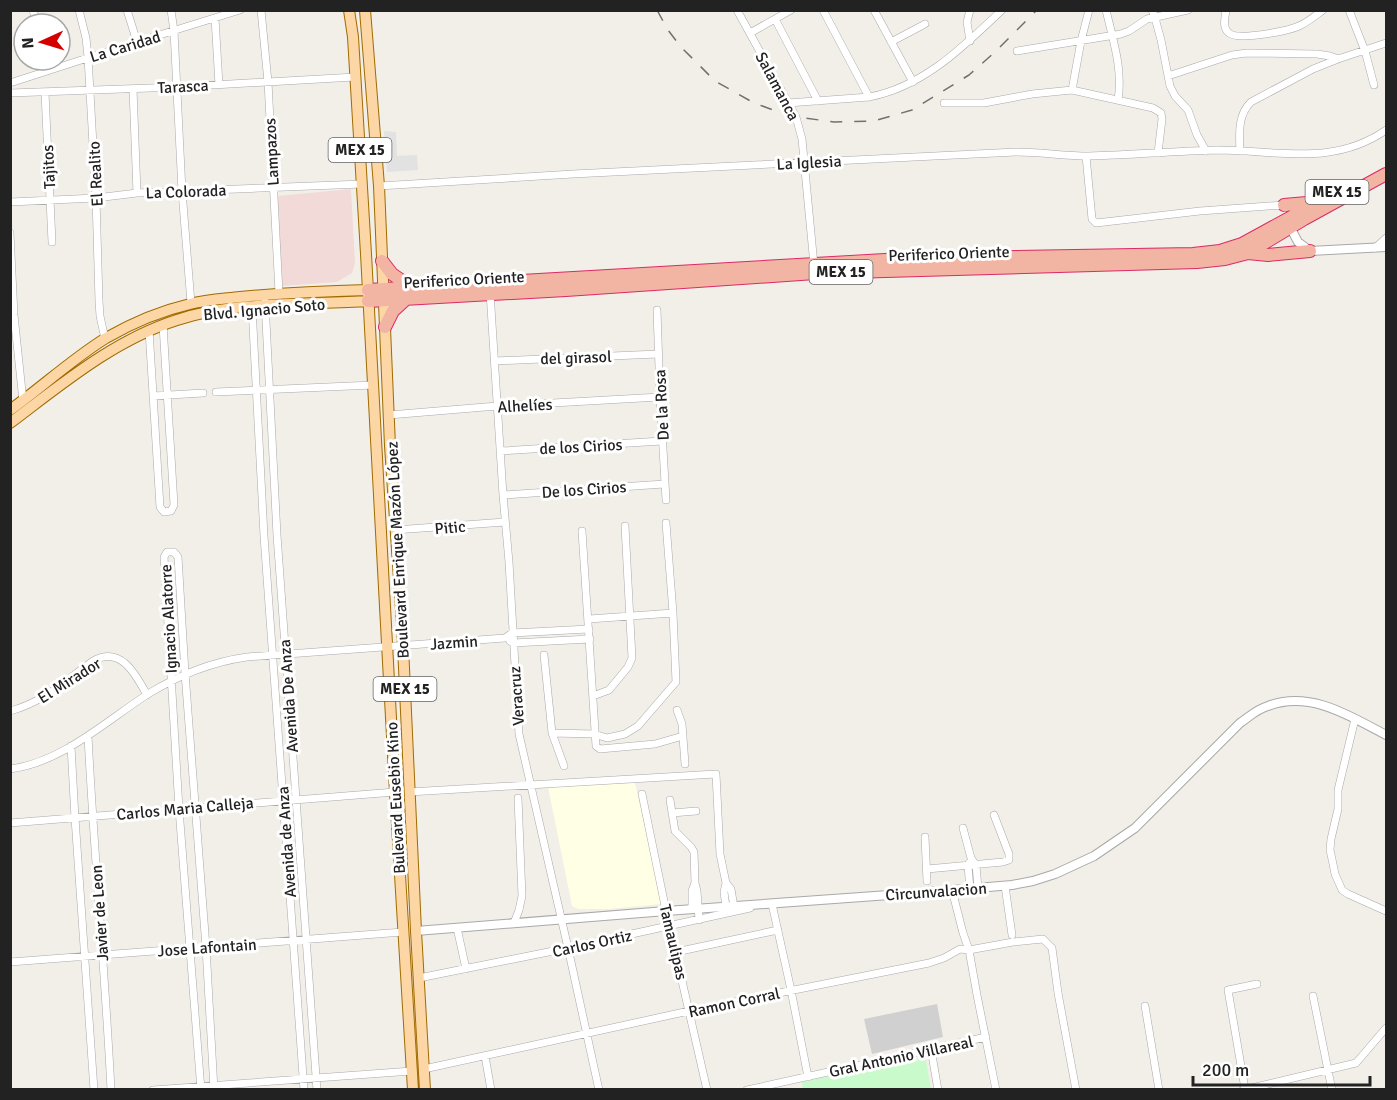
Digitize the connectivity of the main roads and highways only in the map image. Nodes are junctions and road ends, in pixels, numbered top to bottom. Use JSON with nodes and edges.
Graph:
{"nodes":[{"id":1,"x":350,"y":10,"type":"edge"},
{"id":2,"x":365,"y":10,"type":"edge"},
{"id":3,"x":1386,"y":165,"type":"edge"},
{"id":4,"x":1386,"y":174,"type":"edge"},
{"id":5,"x":1318,"y":202,"type":"junction"},
{"id":6,"x":1284,"y":205,"type":"road end"},
{"id":7,"x":1289,"y":223,"type":"junction"},
{"id":8,"x":1310,"y":251,"type":"road end"},
{"id":9,"x":1248,"y":253,"type":"junction"},
{"id":10,"x":382,"y":261,"type":"junction"},
{"id":11,"x":814,"y":268,"type":"junction"},
{"id":12,"x":279,"y":293,"type":"junction"},
{"id":13,"x":409,"y":293,"type":"junction"},
{"id":14,"x":383,"y":294,"type":"junction"},
{"id":15,"x":368,"y":295,"type":"junction"},
{"id":16,"x":191,"y":303,"type":"junction"},
{"id":17,"x":265,"y":304,"type":"junction"},
{"id":18,"x":385,"y":327,"type":"junction"},
{"id":19,"x":148,"y":330,"type":"junction"},
{"id":20,"x":10,"y":410,"type":"edge"},
{"id":21,"x":10,"y":423,"type":"edge"},
{"id":22,"x":418,"y":1070,"type":"junction"},
{"id":23,"x":413,"y":1089,"type":"edge"},
{"id":24,"x":425,"y":1089,"type":"edge"}],
"edges":[{"from":1,"to":15,"type":"main road","number":"MEX 15"},
{"from":2,"to":10,"type":"main road","name":"Boulevard Enrique Mazón López","number":"MEX 15"},
{"from":3,"to":5,"type":"highway","name":"Periferico Oriente","number":"MEX 15"},
{"from":4,"to":7,"type":"highway","name":"Periferico Oriente","number":"MEX 15"},
{"from":5,"to":6,"type":"highway"},
{"from":5,"to":7,"type":"highway","name":"Periferico Oriente","number":"MEX 15"},
{"from":7,"to":9,"type":"highway","name":"Periferico Oriente","number":"MEX 15"},
{"from":7,"to":11,"type":"highway","name":"Periferico Oriente","number":"MEX 15"},
{"from":8,"to":9,"type":"highway"},
{"from":9,"to":11,"type":"highway","name":"Periferico Oriente","number":"MEX 15"},
{"from":10,"to":13,"type":"highway"},
{"from":10,"to":14,"type":"main road","name":"Boulevard Enrique Mazón López","number":"MEX 15"},
{"from":11,"to":13,"type":"highway","name":"Periferico Oriente","number":"MEX 15"},
{"from":12,"to":15,"type":"main road","name":"Blvd. Ignacio Soto"},
{"from":12,"to":16,"type":"main road","name":"Blvd. Ignacio Soto"},
{"from":12,"to":17,"type":"main road"},
{"from":13,"to":14,"type":"highway","name":"Periferico Oriente","number":"MEX 15"},
{"from":13,"to":18,"type":"highway"},
{"from":14,"to":15,"type":"highway","name":"Periferico Oriente"},
{"from":14,"to":18,"type":"main road","name":"Boulevard Enrique Mazón López","number":"MEX 15"},
{"from":15,"to":17,"type":"main road","name":"Blvd. Ignacio Soto"},
{"from":15,"to":22,"type":"main road","name":"Bulevard Eusebio Kino","number":"MEX 15"},
{"from":16,"to":19,"type":"main road"},
{"from":16,"to":20,"type":"main road","name":"Blvd. Ignacio Soto"},
{"from":17,"to":19,"type":"main road","name":"Blvd. Ignacio Soto"},
{"from":18,"to":22,"type":"main road","name":"Boulevard Enrique Mazón López","number":"MEX 15"},
{"from":19,"to":21,"type":"main road","name":"Blvd. Ignacio Soto"},
{"from":22,"to":23,"type":"main road","name":"Bulevard Eusebio Kino","number":"MEX 15"},
{"from":22,"to":24,"type":"main road","name":"Boulevard Enrique Mazón López","number":"MEX 15"}]}
